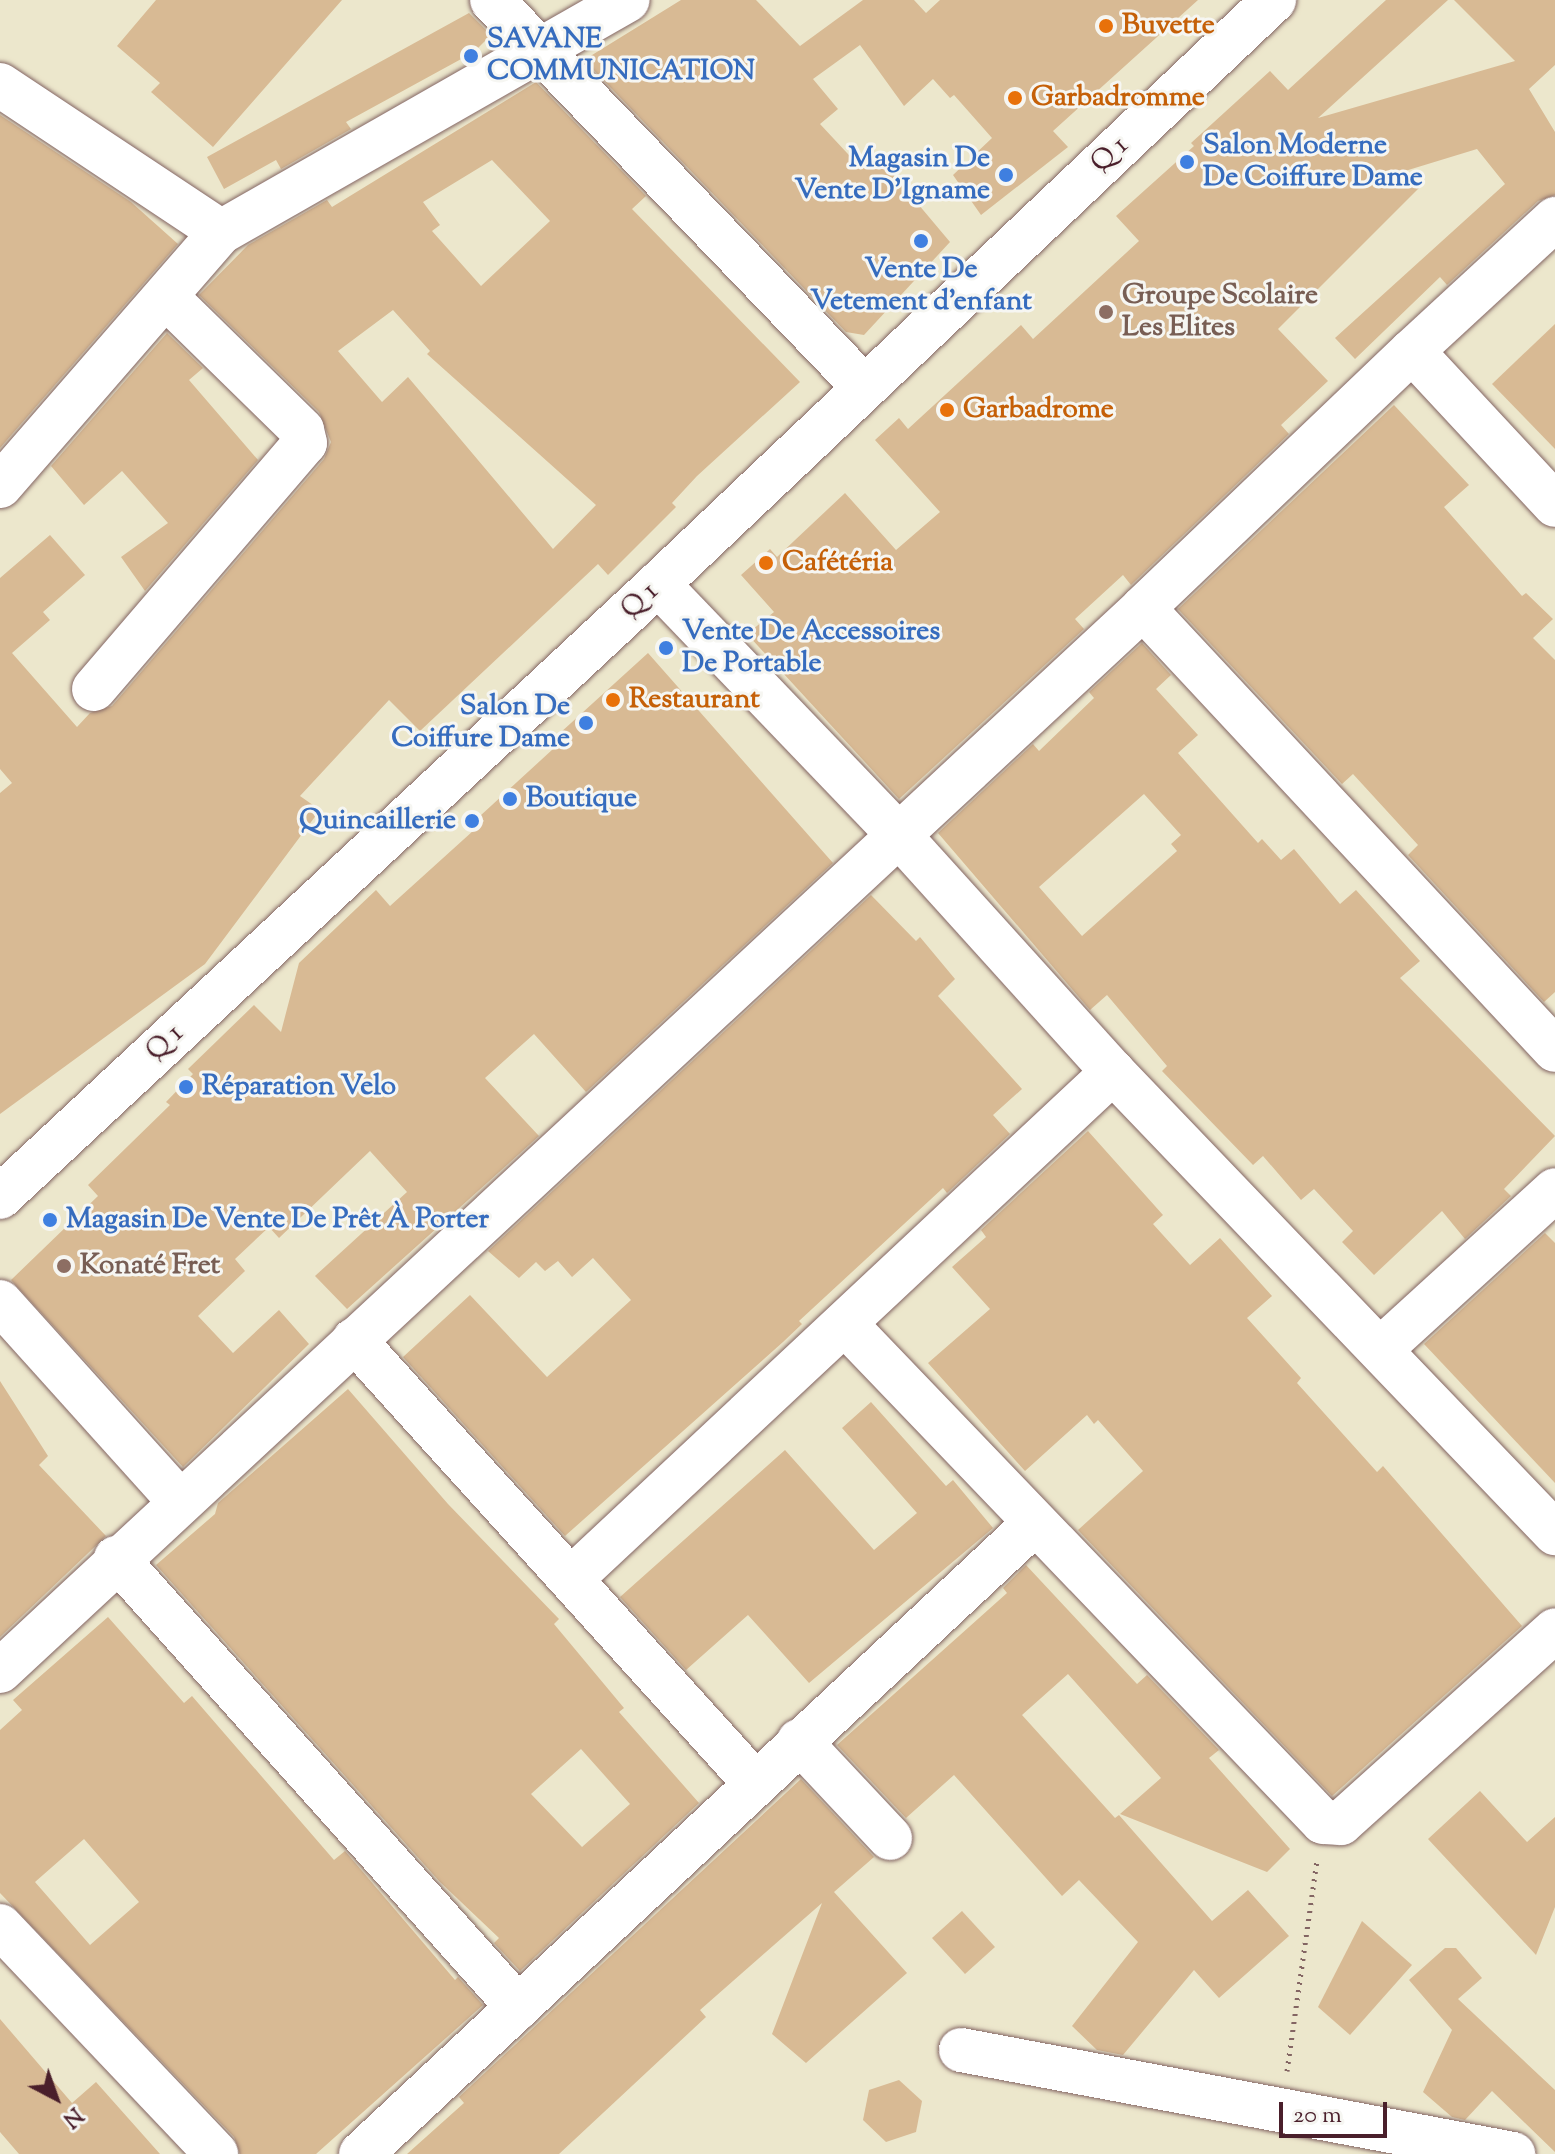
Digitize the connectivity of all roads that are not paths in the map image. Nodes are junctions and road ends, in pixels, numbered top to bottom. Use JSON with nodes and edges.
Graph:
{"nodes":[{"id":1,"x":492,"y":0,"type":"edge"},
{"id":2,"x":627,"y":0,"type":"edge"},
{"id":3,"x":1274,"y":0,"type":"edge"},
{"id":4,"x":544,"y":51,"type":"junction"},
{"id":5,"x":0,"y":85,"type":"edge"},
{"id":6,"x":1555,"y":219,"type":"edge"},
{"id":7,"x":221,"y":232,"type":"junction"},
{"id":8,"x":168,"y":299,"type":"junction"},
{"id":9,"x":1412,"y":351,"type":"junction"},
{"id":10,"x":865,"y":388,"type":"junction"},
{"id":11,"x":0,"y":486,"type":"edge"},
{"id":12,"x":1555,"y":505,"type":"edge"},
{"id":13,"x":658,"y":584,"type":"junction"},
{"id":14,"x":1143,"y":608,"type":"junction"},
{"id":15,"x":94,"y":689,"type":"dead end"},
{"id":16,"x":897,"y":833,"type":"junction"},
{"id":17,"x":1555,"y":1050,"type":"edge"},
{"id":18,"x":1113,"y":1072,"type":"junction"},
{"id":19,"x":1555,"y":1190,"type":"edge"},
{"id":20,"x":0,"y":1197,"type":"edge"},
{"id":21,"x":0,"y":1302,"type":"edge"},
{"id":22,"x":847,"y":1326,"type":"junction"},
{"id":23,"x":354,"y":1340,"type":"junction"},
{"id":24,"x":1382,"y":1348,"type":"junction"},
{"id":25,"x":178,"y":1500,"type":"junction"},
{"id":26,"x":1035,"y":1523,"type":"junction"},
{"id":27,"x":1555,"y":1533,"type":"edge"},
{"id":28,"x":116,"y":1558,"type":"junction"},
{"id":29,"x":572,"y":1578,"type":"junction"},
{"id":30,"x":1555,"y":1630,"type":"edge"},
{"id":31,"x":0,"y":1671,"type":"edge"},
{"id":32,"x":799,"y":1741,"type":"junction"},
{"id":33,"x":754,"y":1782,"type":"junction"},
{"id":34,"x":890,"y":1838,"type":"dead end"},
{"id":35,"x":0,"y":1926,"type":"edge"},
{"id":36,"x":518,"y":2007,"type":"junction"},
{"id":37,"x":961,"y":2050,"type":"dead end"},
{"id":38,"x":216,"y":2154,"type":"edge"},
{"id":39,"x":361,"y":2154,"type":"edge"},
{"id":40,"x":1513,"y":2154,"type":"edge"}],
"edges":[{"from":1,"to":4,"type":"street"},
{"from":2,"to":4,"type":"street"},
{"from":3,"to":10,"type":"street","name":"Q 1"},
{"from":4,"to":7,"type":"street"},
{"from":4,"to":10,"type":"street"},
{"from":5,"to":7,"type":"street"},
{"from":6,"to":9,"type":"street"},
{"from":7,"to":8,"type":"street"},
{"from":8,"to":11,"type":"street"},
{"from":8,"to":15,"type":"street"},
{"from":9,"to":12,"type":"street"},
{"from":9,"to":14,"type":"street"},
{"from":10,"to":13,"type":"street","name":"Q 1"},
{"from":13,"to":16,"type":"street"},
{"from":13,"to":20,"type":"street","name":"Q 1"},
{"from":14,"to":16,"type":"street"},
{"from":14,"to":17,"type":"street"},
{"from":16,"to":18,"type":"street"},
{"from":16,"to":23,"type":"street"},
{"from":18,"to":22,"type":"street"},
{"from":18,"to":24,"type":"street"},
{"from":19,"to":24,"type":"street"},
{"from":21,"to":25,"type":"street"},
{"from":22,"to":26,"type":"street"},
{"from":22,"to":29,"type":"street"},
{"from":23,"to":25,"type":"street"},
{"from":23,"to":29,"type":"street"},
{"from":24,"to":27,"type":"street"},
{"from":25,"to":28,"type":"street"},
{"from":26,"to":30,"type":"street"},
{"from":26,"to":32,"type":"street"},
{"from":28,"to":31,"type":"street"},
{"from":28,"to":36,"type":"street"},
{"from":29,"to":33,"type":"street"},
{"from":32,"to":33,"type":"street"},
{"from":32,"to":34,"type":"street"},
{"from":33,"to":36,"type":"street"},
{"from":35,"to":38,"type":"street"},
{"from":36,"to":39,"type":"street"},
{"from":37,"to":40,"type":"street"}]}
